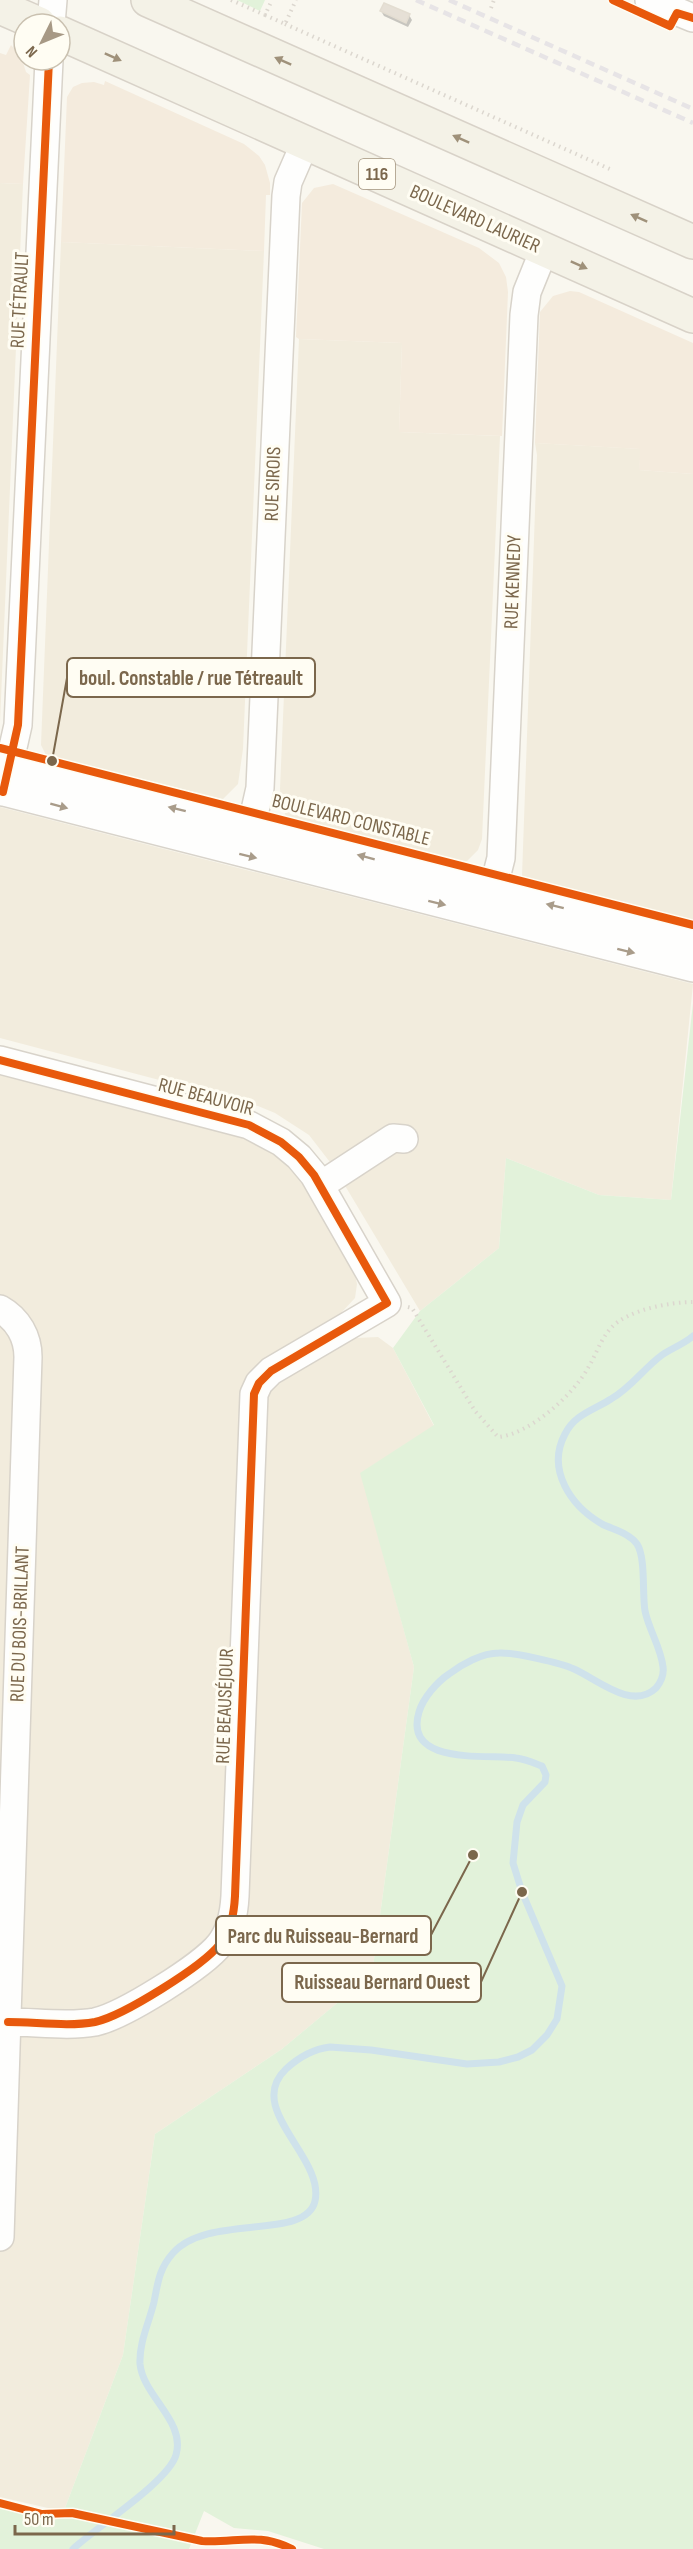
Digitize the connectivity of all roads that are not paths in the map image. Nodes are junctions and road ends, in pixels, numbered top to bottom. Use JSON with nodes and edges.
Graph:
{"nodes":[{"id":1,"x":148,"y":0,"type":"edge"},
{"id":2,"x":649,"y":0,"type":"edge"},
{"id":3,"x":693,"y":18,"type":"edge"},
{"id":4,"x":72,"y":38,"type":"edge"},
{"id":5,"x":48,"y":72,"type":"edge"},
{"id":6,"x":305,"y":143,"type":"junction"},
{"id":7,"x":693,"y":242,"type":"edge"},
{"id":8,"x":544,"y":250,"type":"junction"},
{"id":9,"x":693,"y":316,"type":"edge"},
{"id":10,"x":3,"y":778,"type":"edge"},
{"id":11,"x":251,"y":828,"type":"junction"},
{"id":12,"x":489,"y":903,"type":"junction"},
{"id":13,"x":693,"y":941,"type":"edge"},
{"id":14,"x":693,"y":968,"type":"edge"},
{"id":15,"x":0,"y":1060,"type":"edge"},
{"id":16,"x":404,"y":1139,"type":"dead end"},
{"id":17,"x":321,"y":1185,"type":"junction"},
{"id":18,"x":387,"y":1303,"type":"joint"},
{"id":19,"x":0,"y":1309,"type":"edge"},
{"id":20,"x":8,"y":2022,"type":"junction"},
{"id":21,"x":0,"y":2236,"type":"edge"}],
"edges":[{"from":7,"to":1,"type":"main road","one_way":true},
{"from":2,"to":3,"type":"street"},
{"from":4,"to":6,"type":"main road","name":"BOULEVARD LAURIER","number":"116","one_way":true},
{"from":5,"to":10,"type":"street","name":"RUE TÉTRAULT"},
{"from":6,"to":8,"type":"main road","name":"BOULEVARD LAURIER","number":"116"},
{"from":6,"to":11,"type":"street","name":"RUE SIROIS"},
{"from":8,"to":9,"type":"main road","name":"BOULEVARD LAURIER","number":"116","one_way":true},
{"from":8,"to":12,"type":"street","name":"RUE KENNEDY"},
{"from":11,"to":10,"type":"street","name":"BOULEVARD CONSTABLE","one_way":true},
{"from":10,"to":12,"type":"street","name":"BOULEVARD CONSTABLE","one_way":true},
{"from":12,"to":11,"type":"street","name":"BOULEVARD CONSTABLE","one_way":true},
{"from":13,"to":12,"type":"street","name":"BOULEVARD CONSTABLE","one_way":true},
{"from":12,"to":14,"type":"street","name":"BOULEVARD CONSTABLE","one_way":true},
{"from":15,"to":17,"type":"street","name":"RUE BEAUVOIR"},
{"from":16,"to":17,"type":"street"},
{"from":17,"to":18,"type":"street","name":"RUE BEAUVOIR"},
{"from":18,"to":20,"type":"street","name":"RUE BEAUSÉJOUR"},
{"from":19,"to":20,"type":"street","name":"RUE DU BOIS-BRILLANT"},
{"from":20,"to":21,"type":"street","name":"RUE DU BOIS-BRILLANT"}]}
